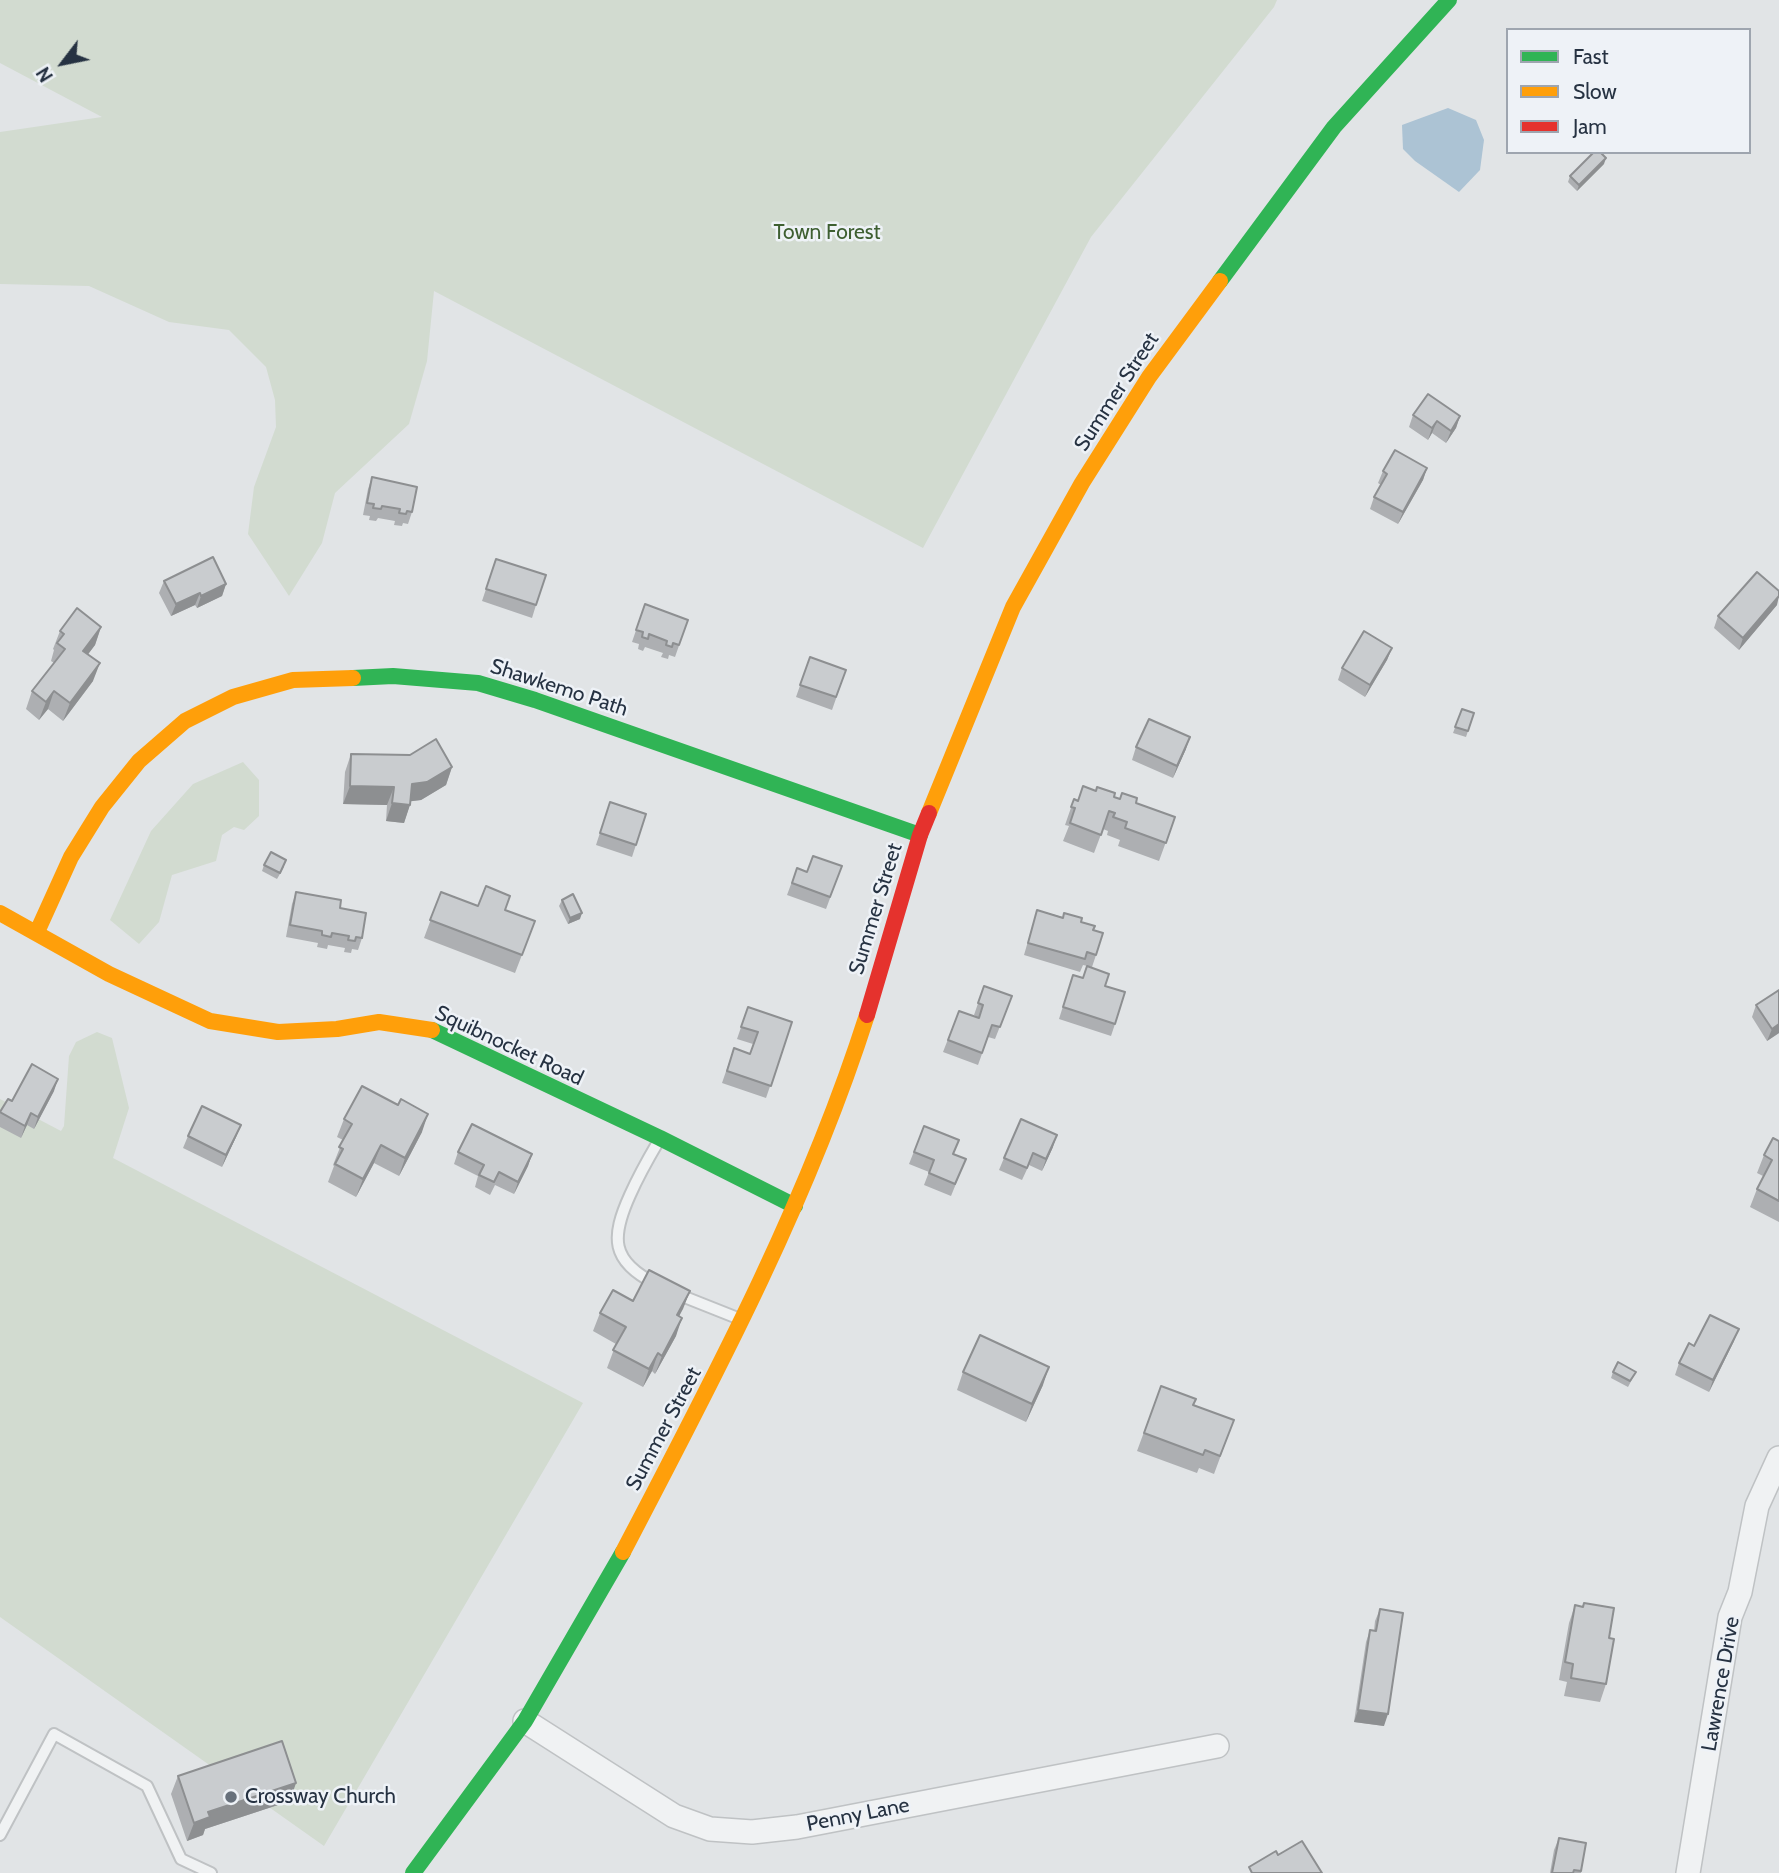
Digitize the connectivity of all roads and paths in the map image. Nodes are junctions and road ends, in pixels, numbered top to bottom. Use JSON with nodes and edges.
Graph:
{"nodes":[{"id":1,"x":1449,"y":0,"type":"edge"},
{"id":2,"x":920,"y":835,"type":"junction"},
{"id":3,"x":0,"y":913,"type":"edge"},
{"id":4,"x":37,"y":932,"type":"junction"},
{"id":5,"x":660,"y":1138,"type":"junction"},
{"id":6,"x":795,"y":1206,"type":"junction"},
{"id":7,"x":742,"y":1321,"type":"junction"},
{"id":8,"x":1779,"y":1458,"type":"edge"},
{"id":9,"x":525,"y":1721,"type":"junction"},
{"id":10,"x":1217,"y":1746,"type":"dead end"},
{"id":11,"x":0,"y":1835,"type":"edge"},
{"id":12,"x":211,"y":1873,"type":"edge"},
{"id":13,"x":413,"y":1873,"type":"edge"},
{"id":14,"x":1688,"y":1873,"type":"edge"}],
"edges":[{"from":1,"to":2,"type":"main road","name":"Summer Street"},
{"from":2,"to":4,"type":"main road","name":"Shawkemo Path"},
{"from":2,"to":6,"type":"main road","name":"Summer Street"},
{"from":3,"to":4,"type":"main road","name":"Squibnocket Road"},
{"from":4,"to":5,"type":"main road","name":"Squibnocket Road"},
{"from":5,"to":6,"type":"main road","name":"Squibnocket Road"},
{"from":5,"to":7,"type":"lane"},
{"from":6,"to":7,"type":"main road","name":"Summer Street"},
{"from":7,"to":9,"type":"main road","name":"Summer Street"},
{"from":8,"to":14,"type":"street","name":"Lawrence Drive"},
{"from":9,"to":10,"type":"street","name":"Penny Lane"},
{"from":9,"to":13,"type":"main road","name":"Summer Street"},
{"from":11,"to":12,"type":"lane"}]}
